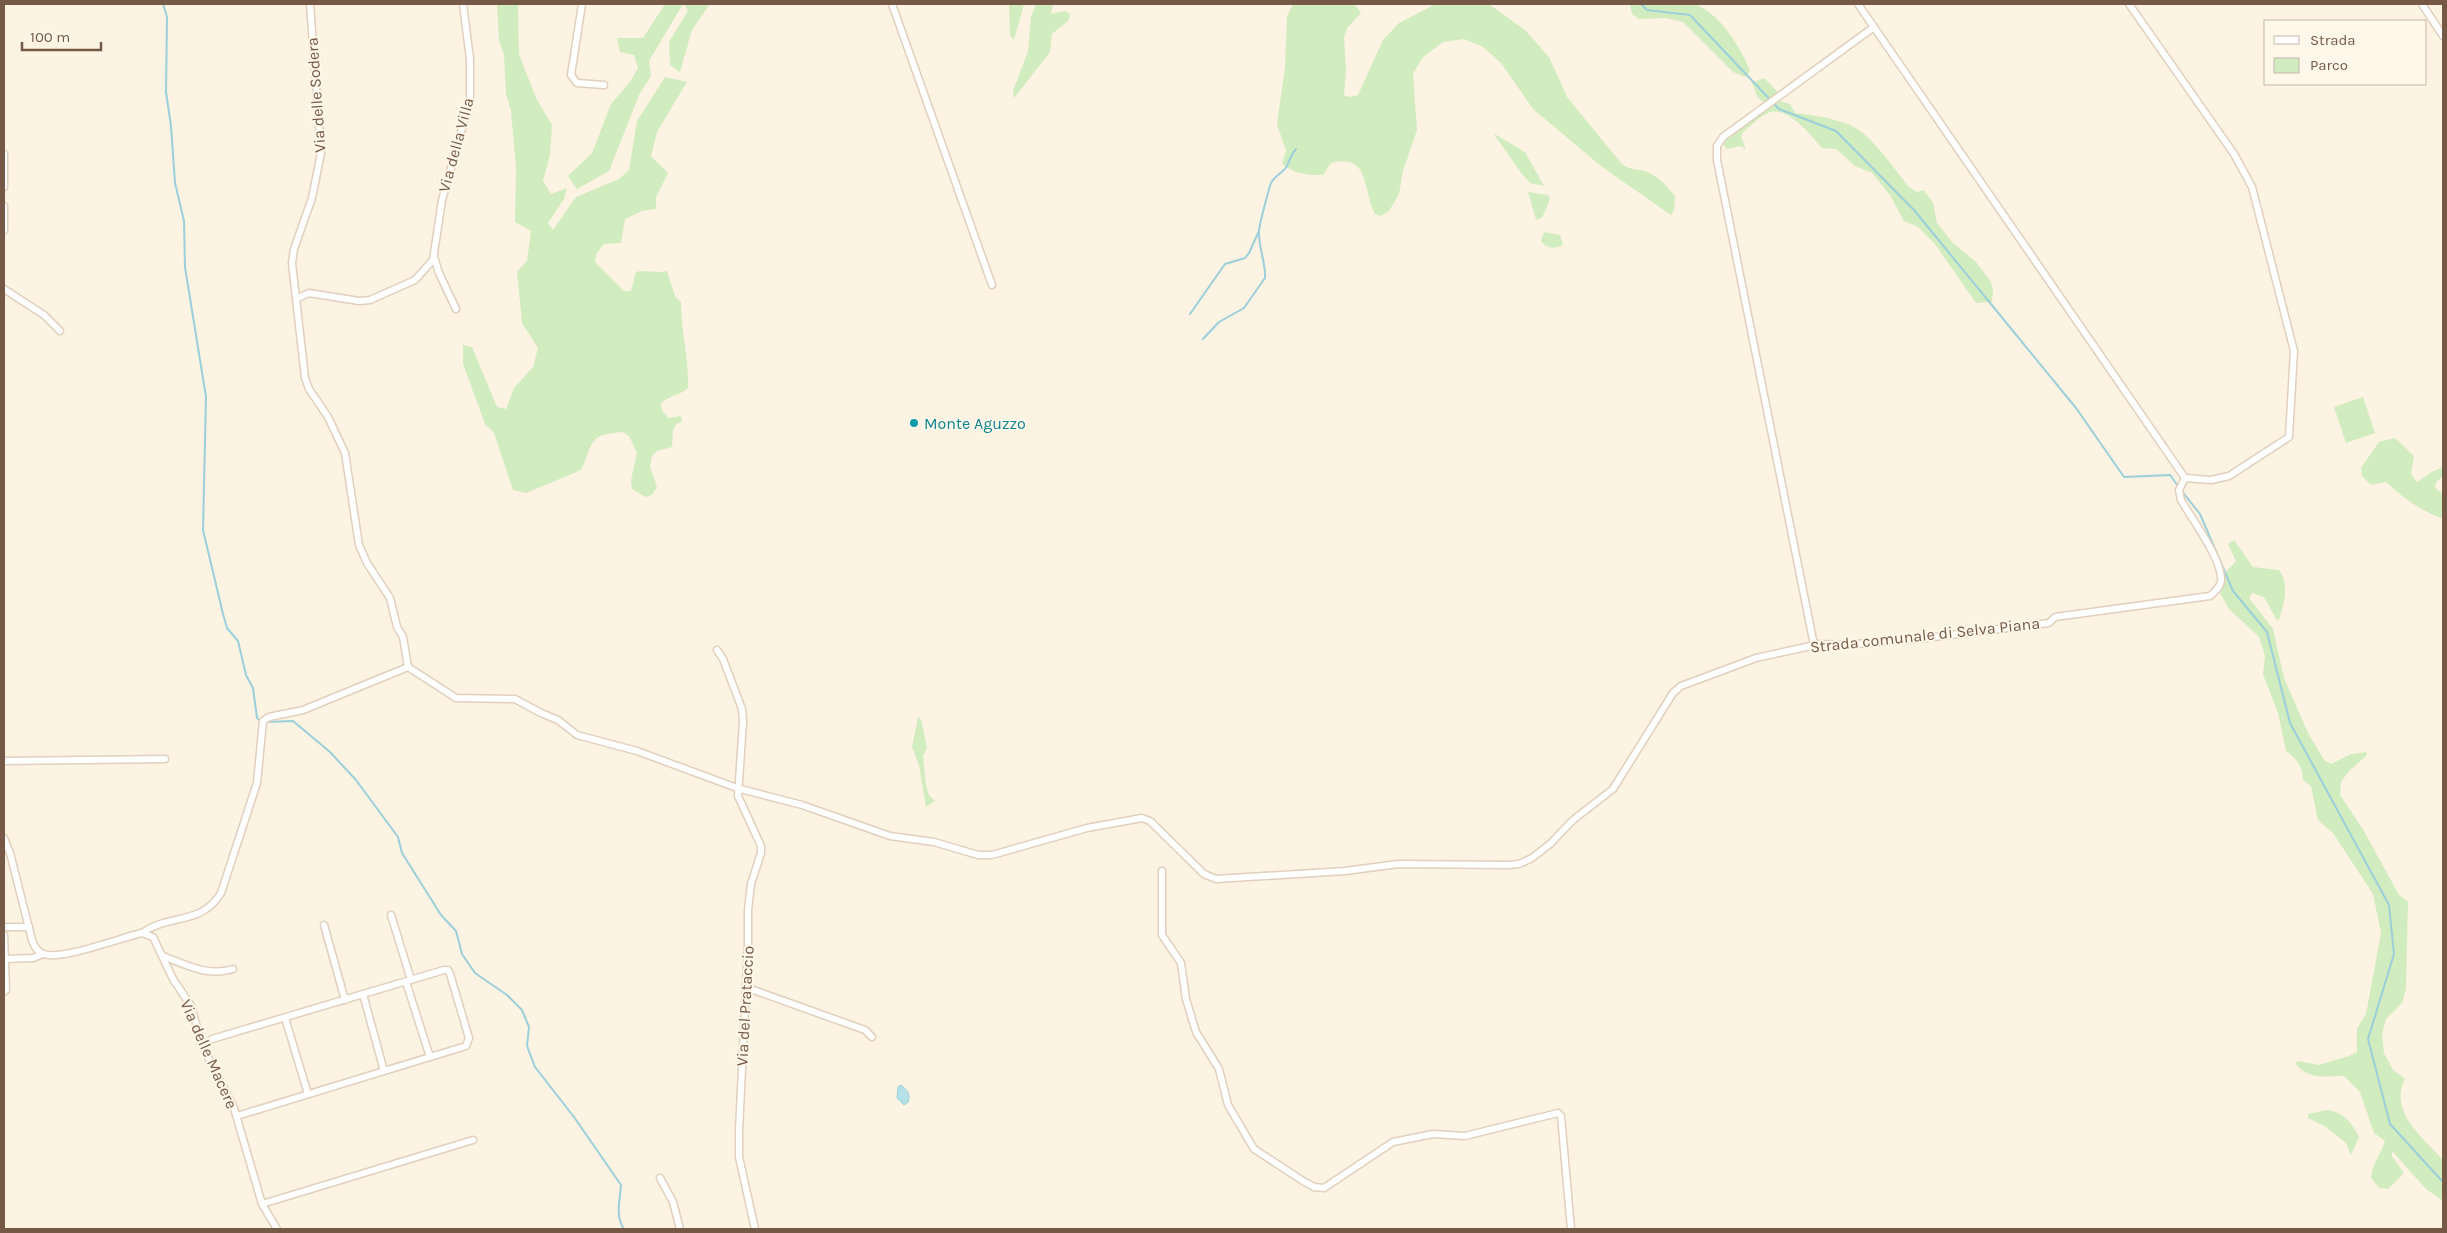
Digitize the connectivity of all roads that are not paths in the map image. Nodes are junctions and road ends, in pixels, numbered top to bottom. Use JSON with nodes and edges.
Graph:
{"nodes":[{"id":1,"x":310,"y":4,"type":"edge"},
{"id":2,"x":463,"y":4,"type":"edge"},
{"id":3,"x":582,"y":4,"type":"edge"},
{"id":4,"x":892,"y":4,"type":"edge"},
{"id":5,"x":1858,"y":4,"type":"edge"},
{"id":6,"x":2129,"y":4,"type":"edge"},
{"id":7,"x":2422,"y":4,"type":"edge"},
{"id":8,"x":1874,"y":26,"type":"junction"},
{"id":9,"x":2443,"y":36,"type":"edge"},
{"id":10,"x":604,"y":85,"type":"dead end"},
{"id":11,"x":4,"y":154,"type":"edge"},
{"id":12,"x":4,"y":187,"type":"edge"},
{"id":13,"x":4,"y":206,"type":"edge"},
{"id":14,"x":4,"y":230,"type":"edge"},
{"id":15,"x":434,"y":257,"type":"junction"},
{"id":16,"x":992,"y":286,"type":"dead end"},
{"id":17,"x":4,"y":289,"type":"edge"},
{"id":18,"x":296,"y":299,"type":"junction"},
{"id":19,"x":456,"y":308,"type":"dead end"},
{"id":20,"x":60,"y":331,"type":"dead end"},
{"id":21,"x":2185,"y":478,"type":"junction"},
{"id":22,"x":1814,"y":645,"type":"junction"},
{"id":23,"x":717,"y":650,"type":"dead end"},
{"id":24,"x":408,"y":667,"type":"junction"},
{"id":25,"x":165,"y":760,"type":"dead end"},
{"id":26,"x":4,"y":761,"type":"edge"},
{"id":27,"x":737,"y":788,"type":"junction"},
{"id":28,"x":4,"y":838,"type":"edge"},
{"id":29,"x":1162,"y":871,"type":"dead end"},
{"id":30,"x":390,"y":915,"type":"dead end"},
{"id":31,"x":324,"y":925,"type":"dead end"},
{"id":32,"x":4,"y":927,"type":"edge"},
{"id":33,"x":29,"y":927,"type":"junction"},
{"id":34,"x":142,"y":933,"type":"junction"},
{"id":35,"x":4,"y":935,"type":"edge"},
{"id":36,"x":43,"y":954,"type":"junction"},
{"id":37,"x":163,"y":956,"type":"junction"},
{"id":38,"x":5,"y":959,"type":"edge"},
{"id":39,"x":233,"y":969,"type":"dead end"},
{"id":40,"x":408,"y":981,"type":"junction"},
{"id":41,"x":745,"y":987,"type":"junction"},
{"id":42,"x":4,"y":992,"type":"edge"},
{"id":43,"x":363,"y":994,"type":"junction"},
{"id":44,"x":345,"y":1000,"type":"junction"},
{"id":45,"x":285,"y":1018,"type":"junction"},
{"id":46,"x":872,"y":1037,"type":"dead end"},
{"id":47,"x":212,"y":1039,"type":"dead end"},
{"id":48,"x":430,"y":1057,"type":"junction"},
{"id":49,"x":384,"y":1070,"type":"junction"},
{"id":50,"x":308,"y":1094,"type":"junction"},
{"id":51,"x":237,"y":1116,"type":"junction"},
{"id":52,"x":473,"y":1140,"type":"dead end"},
{"id":53,"x":660,"y":1178,"type":"dead end"},
{"id":54,"x":262,"y":1204,"type":"junction"},
{"id":55,"x":277,"y":1229,"type":"edge"},
{"id":56,"x":680,"y":1229,"type":"edge"},
{"id":57,"x":755,"y":1229,"type":"edge"},
{"id":58,"x":1571,"y":1229,"type":"edge"}],
"edges":[{"from":1,"to":18,"type":"street","name":"Via delle Sodera"},
{"from":2,"to":15,"type":"street","name":"Via della Villa"},
{"from":3,"to":10,"type":"street"},
{"from":4,"to":16,"type":"street"},
{"from":5,"to":8,"type":"street"},
{"from":6,"to":21,"type":"street"},
{"from":7,"to":9,"type":"street"},
{"from":8,"to":21,"type":"street"},
{"from":8,"to":22,"type":"street"},
{"from":11,"to":12,"type":"street"},
{"from":13,"to":14,"type":"street"},
{"from":15,"to":18,"type":"street","name":"Via della Villa"},
{"from":15,"to":19,"type":"street","name":"Via della Villa"},
{"from":17,"to":20,"type":"street"},
{"from":18,"to":24,"type":"street","name":"Via delle Sodera"},
{"from":21,"to":22,"type":"street","name":"Strada comunale di Selva Piana"},
{"from":22,"to":27,"type":"street","name":"Strada comunale di Selva Piana"},
{"from":23,"to":27,"type":"street","name":"Via del Prataccio"},
{"from":24,"to":27,"type":"street"},
{"from":24,"to":34,"type":"street"},
{"from":25,"to":26,"type":"street"},
{"from":27,"to":41,"type":"street","name":"Via del Prataccio"},
{"from":28,"to":33,"type":"street"},
{"from":29,"to":58,"type":"street"},
{"from":30,"to":40,"type":"street"},
{"from":31,"to":44,"type":"street"},
{"from":32,"to":33,"type":"street"},
{"from":33,"to":36,"type":"street"},
{"from":34,"to":36,"type":"street"},
{"from":34,"to":37,"type":"street","name":"Via delle Macere"},
{"from":35,"to":38,"type":"street"},
{"from":36,"to":38,"type":"street"},
{"from":37,"to":39,"type":"street"},
{"from":37,"to":51,"type":"street","name":"Via delle Macere"},
{"from":38,"to":42,"type":"street"},
{"from":40,"to":43,"type":"street"},
{"from":40,"to":48,"type":"street"},
{"from":40,"to":48,"type":"street"},
{"from":41,"to":46,"type":"street"},
{"from":41,"to":57,"type":"street","name":"Via del Prataccio"},
{"from":43,"to":44,"type":"street"},
{"from":43,"to":49,"type":"street"},
{"from":44,"to":45,"type":"street"},
{"from":45,"to":47,"type":"street"},
{"from":45,"to":50,"type":"street"},
{"from":48,"to":49,"type":"street"},
{"from":49,"to":50,"type":"street"},
{"from":50,"to":51,"type":"street"},
{"from":51,"to":54,"type":"street","name":"Via delle Macere"},
{"from":52,"to":54,"type":"street"},
{"from":53,"to":56,"type":"street"},
{"from":54,"to":55,"type":"street","name":"Via delle Macere"}]}
